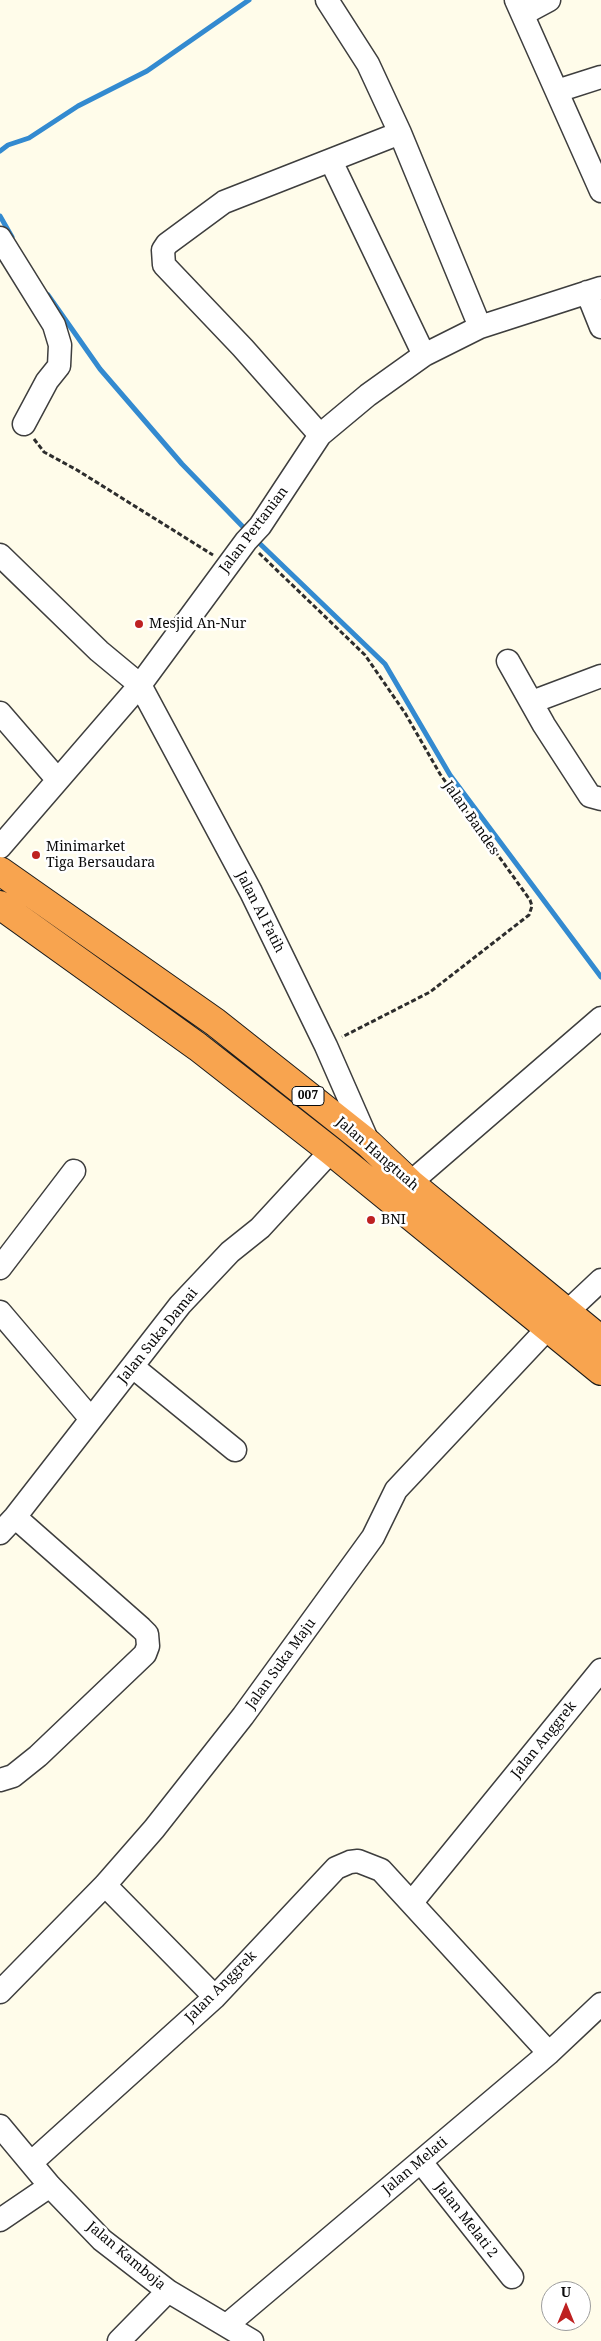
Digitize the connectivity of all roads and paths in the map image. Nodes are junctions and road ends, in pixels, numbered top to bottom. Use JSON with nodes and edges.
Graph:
{"nodes":[{"id":1,"x":327,"y":0,"type":"edge"},
{"id":2,"x":549,"y":0,"type":"edge"},
{"id":3,"x":519,"y":7,"type":"edge"},
{"id":4,"x":601,"y":77,"type":"edge"},
{"id":5,"x":557,"y":91,"type":"junction"},
{"id":6,"x":400,"y":133,"type":"junction"},
{"id":7,"x":331,"y":161,"type":"junction"},
{"id":8,"x":601,"y":191,"type":"edge"},
{"id":9,"x":0,"y":238,"type":"edge"},
{"id":10,"x":594,"y":290,"type":"edge"},
{"id":11,"x":480,"y":327,"type":"junction"},
{"id":12,"x":601,"y":327,"type":"edge"},
{"id":13,"x":424,"y":355,"type":"junction"},
{"id":14,"x":24,"y":424,"type":"joint"},
{"id":15,"x":320,"y":435,"type":"junction"},
{"id":16,"x":252,"y":535,"type":"junction"},
{"id":17,"x":0,"y":555,"type":"edge"},
{"id":18,"x":228,"y":565,"type":"junction"},
{"id":19,"x":508,"y":661,"type":"dead end"},
{"id":20,"x":601,"y":676,"type":"edge"},
{"id":21,"x":140,"y":685,"type":"junction"},
{"id":22,"x":532,"y":702,"type":"junction"},
{"id":23,"x":0,"y":713,"type":"edge"},
{"id":24,"x":57,"y":780,"type":"junction"},
{"id":25,"x":601,"y":799,"type":"edge"},
{"id":26,"x":0,"y":847,"type":"edge"},
{"id":27,"x":0,"y":871,"type":"edge"},
{"id":28,"x":0,"y":905,"type":"edge"},
{"id":29,"x":601,"y":1018,"type":"edge"},
{"id":30,"x":326,"y":1046,"type":"junction"},
{"id":31,"x":369,"y":1144,"type":"junction"},
{"id":32,"x":331,"y":1151,"type":"junction"},
{"id":33,"x":74,"y":1172,"type":"dead end"},
{"id":34,"x":410,"y":1183,"type":"junction"},
{"id":35,"x":490,"y":1266,"type":"junction"},
{"id":36,"x":0,"y":1268,"type":"edge"},
{"id":37,"x":601,"y":1280,"type":"edge"},
{"id":38,"x":0,"y":1312,"type":"edge"},
{"id":39,"x":558,"y":1320,"type":"junction"},
{"id":40,"x":601,"y":1340,"type":"edge"},
{"id":41,"x":133,"y":1367,"type":"junction"},
{"id":42,"x":601,"y":1371,"type":"edge"},
{"id":43,"x":91,"y":1419,"type":"junction"},
{"id":44,"x":235,"y":1450,"type":"dead end"},
{"id":45,"x":15,"y":1517,"type":"junction"},
{"id":46,"x":0,"y":1533,"type":"edge"},
{"id":47,"x":598,"y":1682,"type":"edge"},
{"id":48,"x":0,"y":1780,"type":"edge"},
{"id":49,"x":105,"y":1885,"type":"junction"},
{"id":50,"x":412,"y":1902,"type":"junction"},
{"id":51,"x":1,"y":1988,"type":"edge"},
{"id":52,"x":215,"y":1997,"type":"junction"},
{"id":53,"x":601,"y":2004,"type":"edge"},
{"id":54,"x":549,"y":2053,"type":"junction"},
{"id":55,"x":0,"y":2126,"type":"edge"},
{"id":56,"x":32,"y":2162,"type":"junction"},
{"id":57,"x":421,"y":2162,"type":"junction"},
{"id":58,"x":50,"y":2186,"type":"junction"},
{"id":59,"x":0,"y":2220,"type":"edge"},
{"id":60,"x":512,"y":2277,"type":"dead end"},
{"id":61,"x":168,"y":2291,"type":"junction"},
{"id":62,"x":227,"y":2325,"type":"junction"},
{"id":63,"x":119,"y":2341,"type":"edge"},
{"id":64,"x":252,"y":2341,"type":"edge"}],
"edges":[{"from":1,"to":6,"type":"street"},
{"from":2,"to":3,"type":"street"},
{"from":3,"to":5,"type":"street"},
{"from":4,"to":5,"type":"street"},
{"from":5,"to":8,"type":"street"},
{"from":6,"to":7,"type":"street"},
{"from":6,"to":11,"type":"street"},
{"from":7,"to":13,"type":"street"},
{"from":7,"to":15,"type":"street"},
{"from":9,"to":14,"type":"street"},
{"from":10,"to":11,"type":"street","name":"Jalan Pertanian"},
{"from":10,"to":12,"type":"street"},
{"from":11,"to":13,"type":"street","name":"Jalan Pertanian"},
{"from":13,"to":15,"type":"street","name":"Jalan Pertanian"},
{"from":14,"to":18,"type":"path"},
{"from":15,"to":16,"type":"street","name":"Jalan Pertanian"},
{"from":16,"to":18,"type":"street","name":"Jalan Pertanian"},
{"from":16,"to":30,"type":"path","name":"Jalan Bandes"},
{"from":17,"to":21,"type":"street"},
{"from":18,"to":21,"type":"street","name":"Jalan Pertanian"},
{"from":19,"to":22,"type":"street"},
{"from":20,"to":22,"type":"street"},
{"from":21,"to":24,"type":"street","name":"Jalan Pertanian"},
{"from":21,"to":30,"type":"street","name":"Jalan Al Fatih"},
{"from":22,"to":25,"type":"street"},
{"from":23,"to":24,"type":"street"},
{"from":24,"to":26,"type":"street","name":"Jalan Pertanian"},
{"from":27,"to":31,"type":"highway","name":"Jalan Hangtuah","number":"007"},
{"from":28,"to":32,"type":"highway","name":"Jalan Hangtuah","number":"007"},
{"from":29,"to":34,"type":"street"},
{"from":30,"to":31,"type":"street","name":"Jalan Al Fatih"},
{"from":31,"to":34,"type":"highway","name":"Jalan Hangtuah","number":"007"},
{"from":32,"to":35,"type":"highway","name":"Jalan Hangtuah","number":"007"},
{"from":32,"to":41,"type":"street","name":"Jalan Suka Damai"},
{"from":33,"to":36,"type":"street"},
{"from":34,"to":35,"type":"highway","name":"Jalan Hangtuah","number":"007"},
{"from":35,"to":39,"type":"highway","name":"Jalan Hangtuah","number":"007"},
{"from":37,"to":39,"type":"street","name":"Jalan Suka Maju"},
{"from":38,"to":43,"type":"street"},
{"from":39,"to":40,"type":"highway","name":"Jalan Hangtuah","number":"007"},
{"from":39,"to":42,"type":"highway","name":"Jalan Hangtuah","number":"007"},
{"from":39,"to":49,"type":"street","name":"Jalan Suka Maju"},
{"from":41,"to":43,"type":"street","name":"Jalan Suka Damai"},
{"from":41,"to":44,"type":"street"},
{"from":43,"to":45,"type":"street","name":"Jalan Suka Damai"},
{"from":45,"to":46,"type":"street","name":"Jalan Suka Damai"},
{"from":45,"to":48,"type":"street"},
{"from":47,"to":50,"type":"street","name":"Jalan Anggrek"},
{"from":49,"to":51,"type":"street","name":"Jalan Suka Maju"},
{"from":49,"to":52,"type":"street"},
{"from":50,"to":52,"type":"street","name":"Jalan Anggrek"},
{"from":50,"to":54,"type":"street","name":"Jalan Anggrek"},
{"from":52,"to":56,"type":"street","name":"Jalan Anggrek"},
{"from":53,"to":54,"type":"street","name":"Jalan Melati"},
{"from":54,"to":57,"type":"street","name":"Jalan Melati"},
{"from":55,"to":56,"type":"street","name":"Jalan Kamboja"},
{"from":56,"to":58,"type":"street","name":"Jalan Kamboja"},
{"from":57,"to":60,"type":"street","name":"Jalan Melati 2"},
{"from":57,"to":62,"type":"street","name":"Jalan Melati"},
{"from":58,"to":59,"type":"street"},
{"from":58,"to":61,"type":"street","name":"Jalan Kamboja"},
{"from":61,"to":62,"type":"street","name":"Jalan Kamboja"},
{"from":61,"to":63,"type":"street"},
{"from":62,"to":64,"type":"street","name":"Jalan Kamboja"}]}
